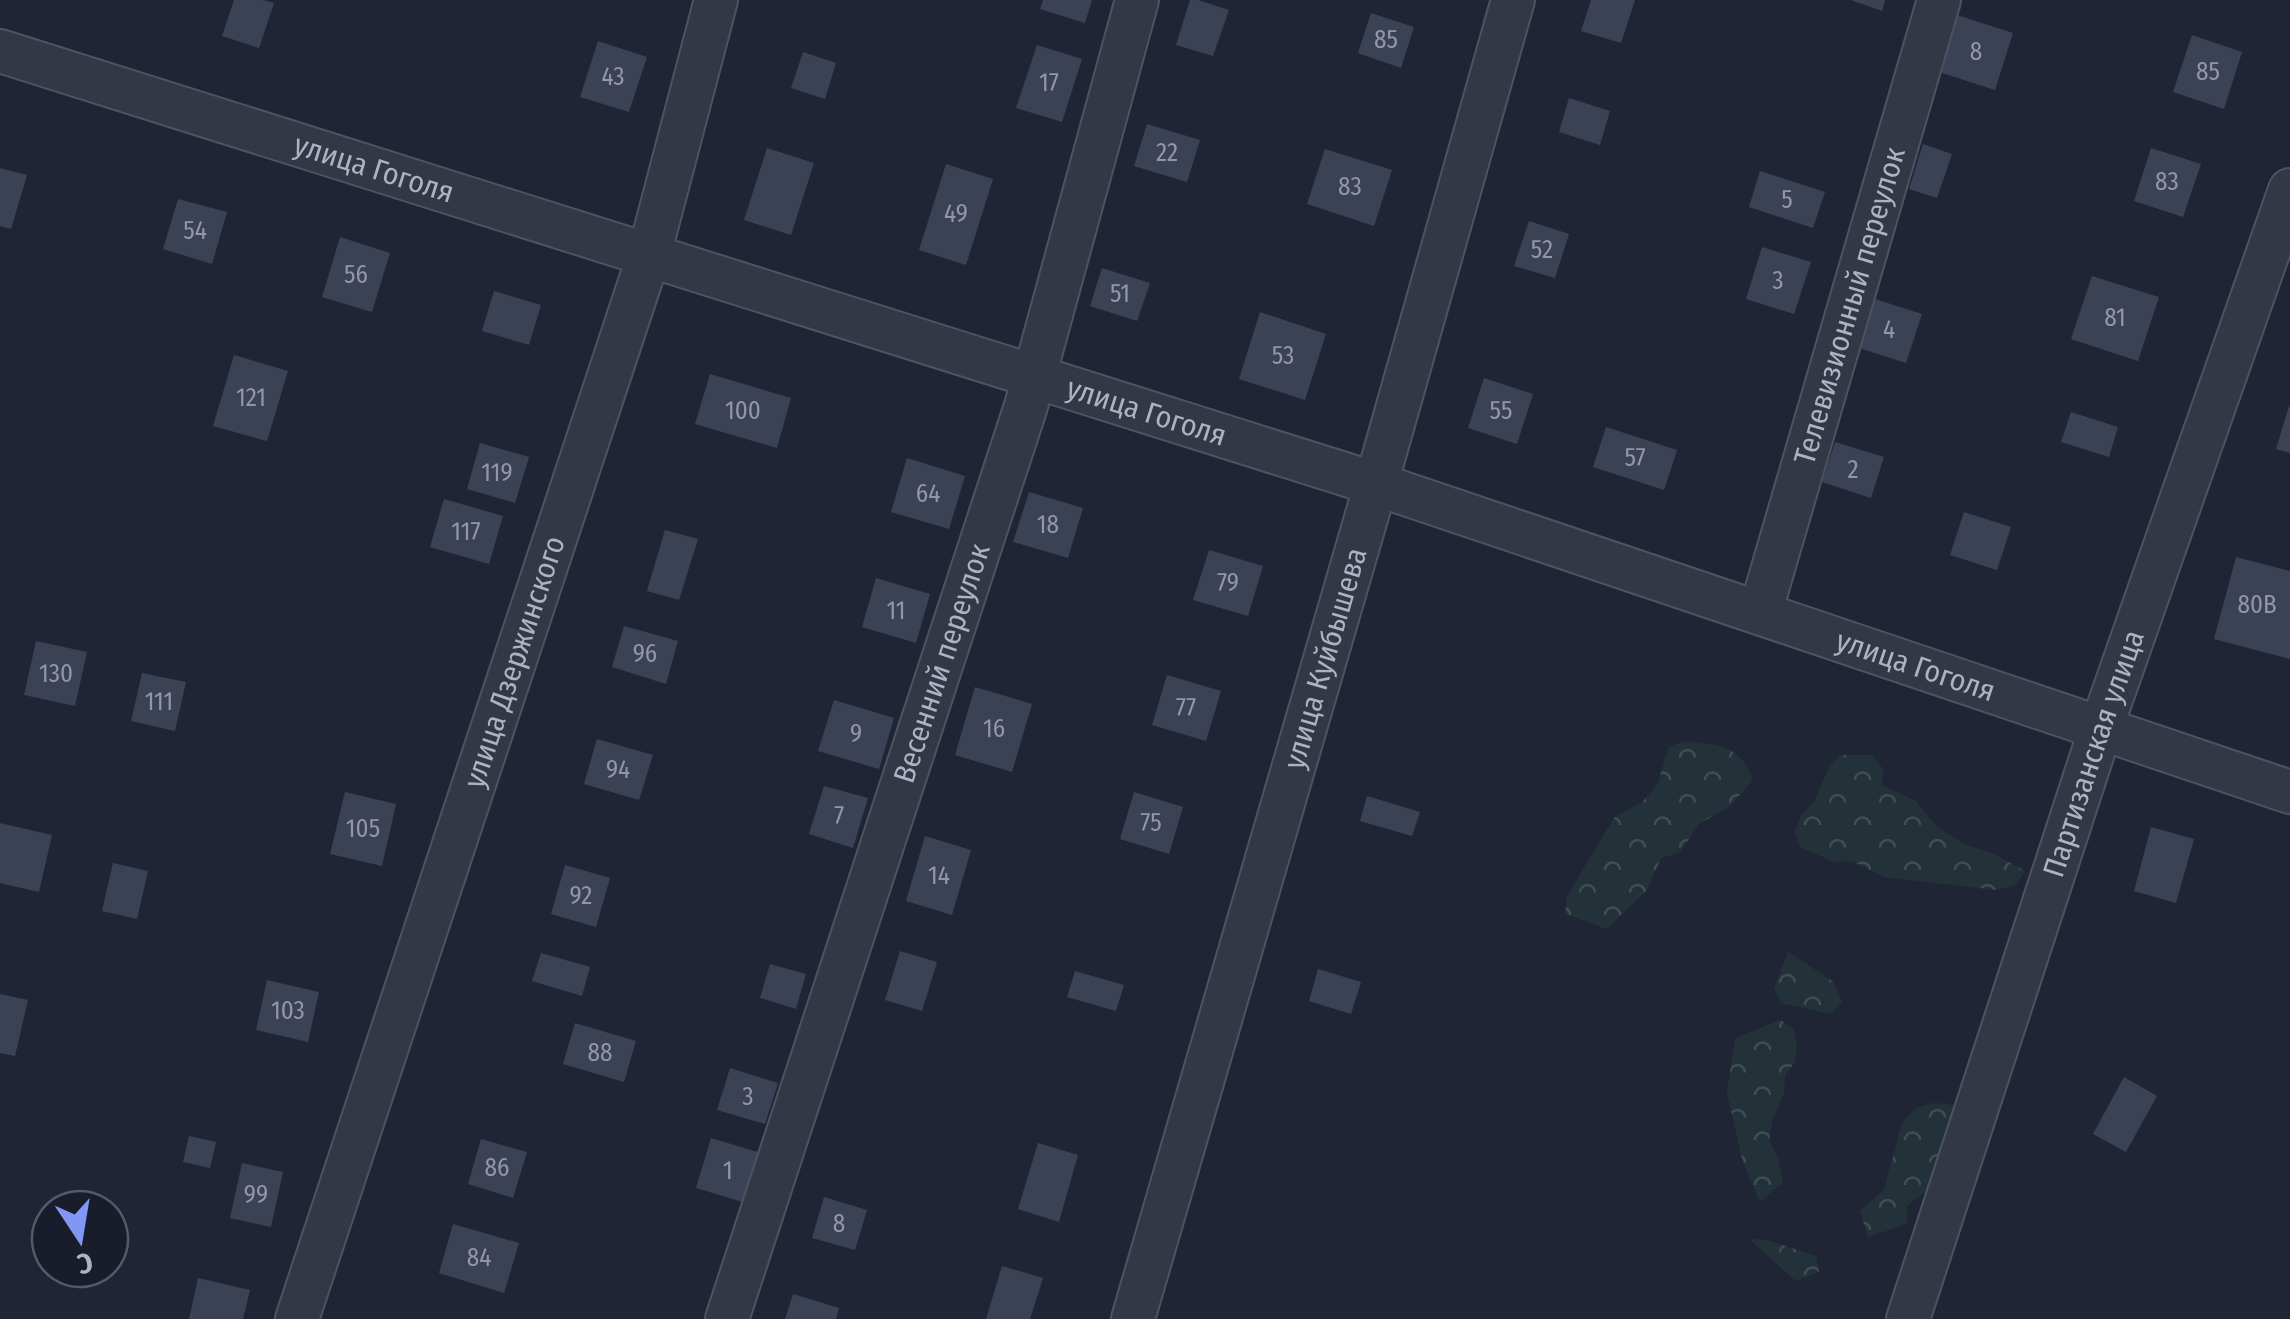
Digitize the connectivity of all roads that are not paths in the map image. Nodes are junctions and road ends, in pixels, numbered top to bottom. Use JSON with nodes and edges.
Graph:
{"nodes":[{"id":1,"x":716,"y":0,"type":"edge"},
{"id":2,"x":1137,"y":0,"type":"edge"},
{"id":3,"x":1513,"y":0,"type":"edge"},
{"id":4,"x":1939,"y":0,"type":"edge"},
{"id":5,"x":0,"y":51,"type":"edge"},
{"id":6,"x":2290,"y":190,"type":"edge"},
{"id":7,"x":649,"y":255,"type":"junction"},
{"id":8,"x":1034,"y":376,"type":"junction"},
{"id":9,"x":1376,"y":484,"type":"junction"},
{"id":10,"x":1760,"y":613,"type":"junction"},
{"id":11,"x":2101,"y":728,"type":"junction"},
{"id":12,"x":2290,"y":792,"type":"edge"},
{"id":13,"x":297,"y":1319,"type":"edge"},
{"id":14,"x":727,"y":1319,"type":"edge"},
{"id":15,"x":1132,"y":1319,"type":"edge"},
{"id":16,"x":1908,"y":1319,"type":"edge"}],
"edges":[{"from":1,"to":7,"type":"street","name":"улица Дзержинского"},
{"from":2,"to":8,"type":"street","name":"Весенний переулок"},
{"from":3,"to":9,"type":"street","name":"улица Куйбышева"},
{"from":4,"to":10,"type":"street","name":"Телевизионный переулок"},
{"from":5,"to":7,"type":"street","name":"улица Гоголя"},
{"from":6,"to":11,"type":"street","name":"Партизанская улица"},
{"from":7,"to":8,"type":"street","name":"улица Гоголя"},
{"from":7,"to":13,"type":"street","name":"улица Дзержинского"},
{"from":8,"to":9,"type":"street","name":"улица Гоголя"},
{"from":8,"to":14,"type":"street","name":"Весенний переулок"},
{"from":9,"to":10,"type":"street","name":"улица Гоголя"},
{"from":9,"to":15,"type":"street","name":"улица Куйбышева"},
{"from":10,"to":11,"type":"street","name":"улица Гоголя"},
{"from":11,"to":12,"type":"street","name":"улица Гоголя"},
{"from":11,"to":16,"type":"street","name":"Партизанская улица"}]}
